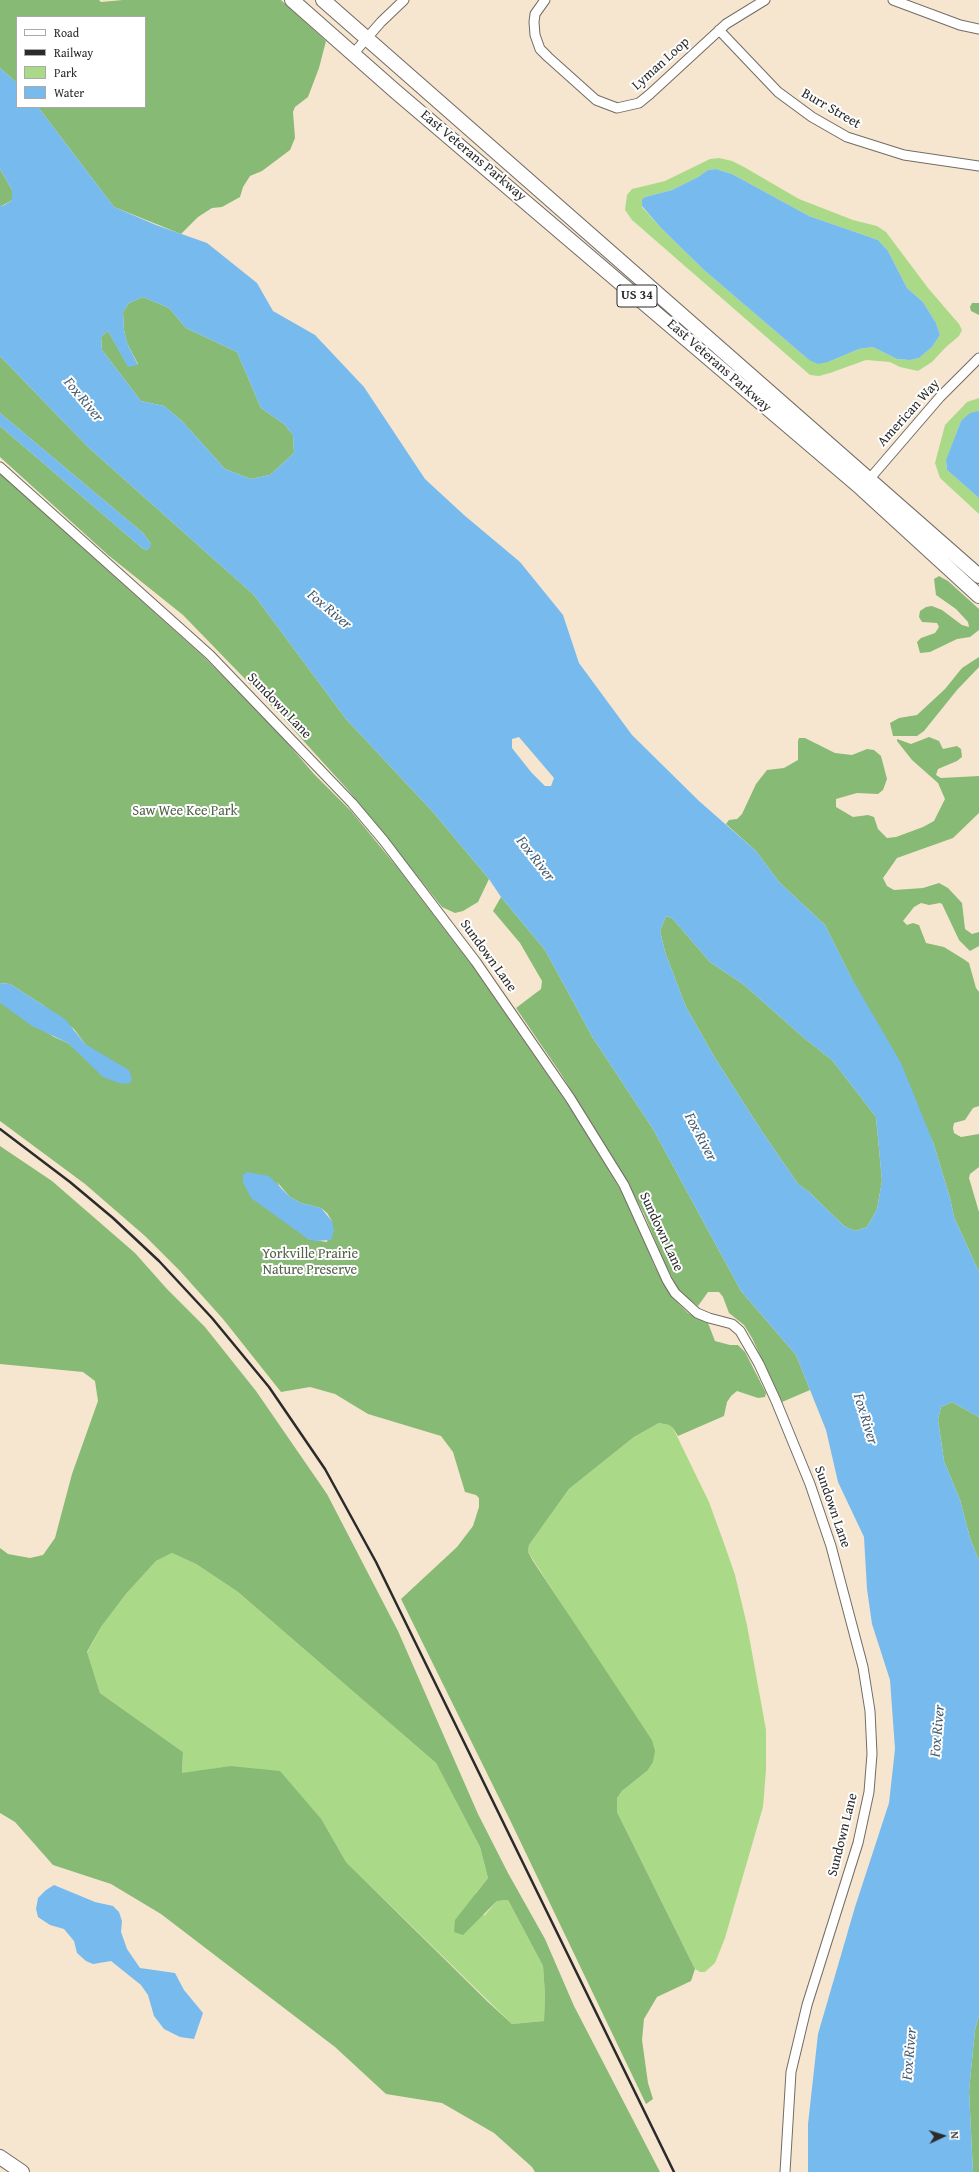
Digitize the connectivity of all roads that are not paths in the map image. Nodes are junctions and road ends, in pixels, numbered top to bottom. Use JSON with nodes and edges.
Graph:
{"nodes":[{"id":1,"x":292,"y":0,"type":"edge"},
{"id":2,"x":323,"y":0,"type":"edge"},
{"id":3,"x":404,"y":0,"type":"edge"},
{"id":4,"x":545,"y":0,"type":"edge"},
{"id":5,"x":765,"y":0,"type":"edge"},
{"id":6,"x":893,"y":0,"type":"edge"},
{"id":7,"x":719,"y":30,"type":"junction"},
{"id":8,"x":979,"y":30,"type":"edge"},
{"id":9,"x":366,"y":39,"type":"junction"},
{"id":10,"x":353,"y":54,"type":"junction"},
{"id":11,"x":979,"y":166,"type":"edge"},
{"id":12,"x":979,"y":358,"type":"edge"},
{"id":13,"x":0,"y":467,"type":"edge"},
{"id":14,"x":865,"y":483,"type":"junction"},
{"id":15,"x":979,"y":576,"type":"edge"},
{"id":16,"x":979,"y":596,"type":"edge"},
{"id":17,"x":0,"y":2157,"type":"edge"},
{"id":18,"x":22,"y":2172,"type":"edge"},
{"id":19,"x":785,"y":2172,"type":"edge"}],
"edges":[{"from":1,"to":10,"type":"main road","name":"East Veterans Parkway","number":"US 34"},
{"from":2,"to":9,"type":"main road","name":"East Veterans Parkway","number":"US 34"},
{"from":3,"to":9,"type":"street"},
{"from":4,"to":7,"type":"street","name":"Lyman Loop"},
{"from":5,"to":7,"type":"street","name":"Lyman Loop"},
{"from":6,"to":8,"type":"street"},
{"from":7,"to":11,"type":"street","name":"Burr Street"},
{"from":9,"to":10,"type":"street"},
{"from":9,"to":14,"type":"main road","name":"East Veterans Parkway","number":"US 34"},
{"from":10,"to":14,"type":"main road","name":"East Veterans Parkway","number":"US 34"},
{"from":12,"to":14,"type":"street","name":"American Way"},
{"from":13,"to":19,"type":"street","name":"Sundown Lane"},
{"from":14,"to":15,"type":"main road","name":"East Veterans Parkway","number":"US 34"},
{"from":14,"to":16,"type":"main road","name":"East Veterans Parkway","number":"US 34"},
{"from":17,"to":18,"type":"main road"}]}
